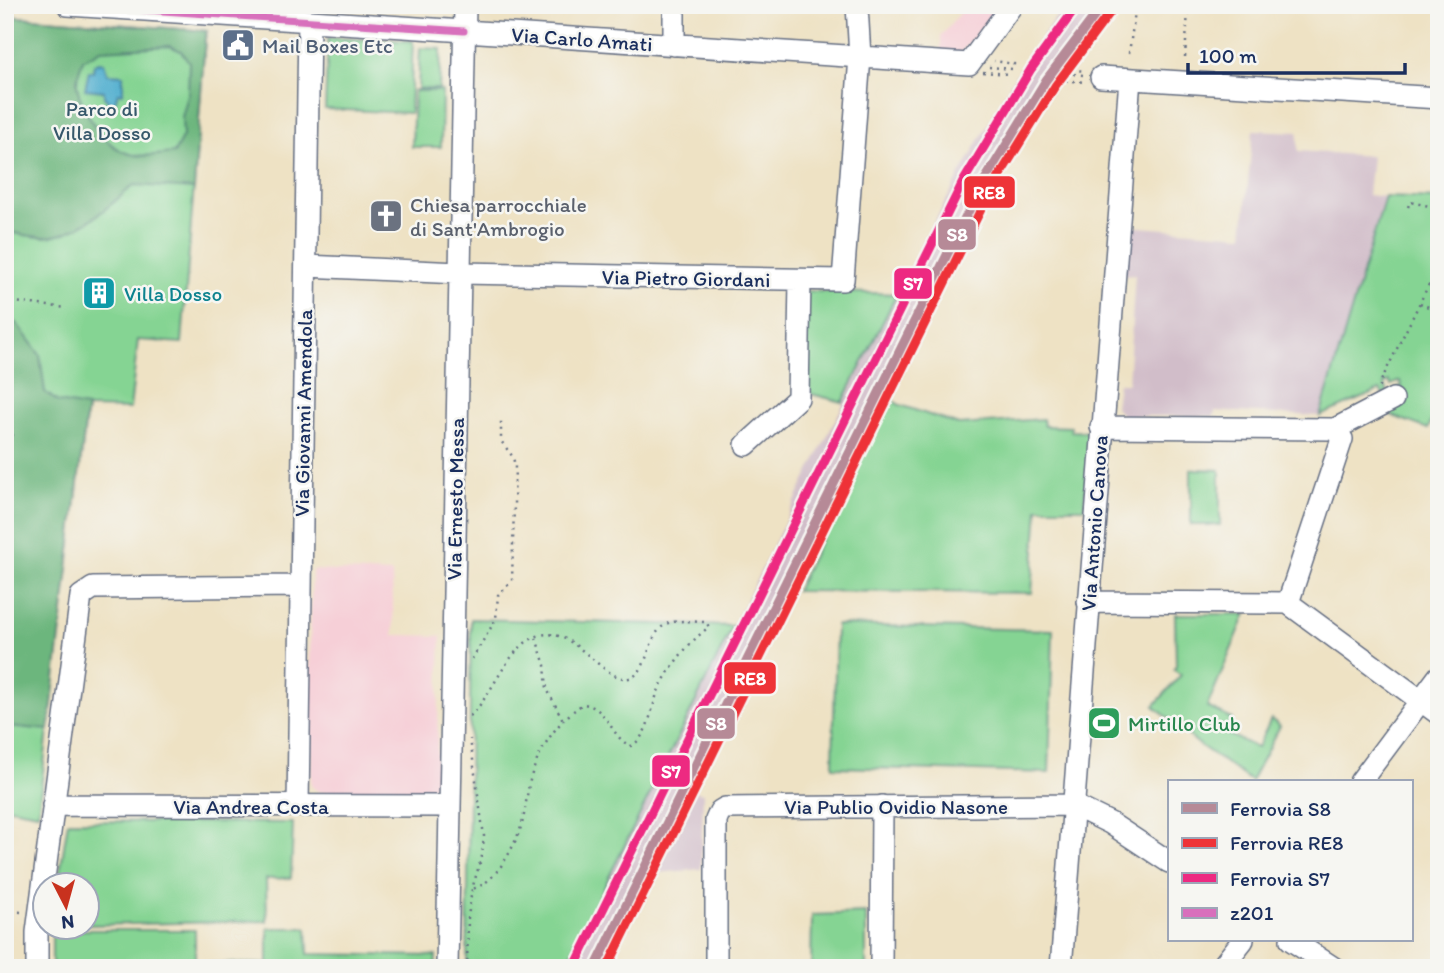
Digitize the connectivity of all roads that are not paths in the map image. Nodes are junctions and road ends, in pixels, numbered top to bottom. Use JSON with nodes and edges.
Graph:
{"nodes":[{"id":1,"x":465,"y":5,"type":"edge"},
{"id":2,"x":674,"y":5,"type":"edge"},
{"id":3,"x":856,"y":5,"type":"edge"},
{"id":4,"x":1012,"y":5,"type":"edge"},
{"id":5,"x":80,"y":6,"type":"edge"},
{"id":6,"x":266,"y":12,"type":"edge"},
{"id":7,"x":309,"y":21,"type":"junction"},
{"id":8,"x":464,"y":31,"type":"junction"},
{"id":9,"x":674,"y":45,"type":"junction"},
{"id":10,"x":860,"y":57,"type":"junction"},
{"id":11,"x":1101,"y":77,"type":"road end"},
{"id":12,"x":1130,"y":79,"type":"junction"},
{"id":13,"x":1439,"y":98,"type":"edge"},
{"id":14,"x":306,"y":266,"type":"junction"},
{"id":15,"x":458,"y":273,"type":"junction"},
{"id":16,"x":800,"y":280,"type":"junction"},
{"id":17,"x":1387,"y":396,"type":"road end"},
{"id":18,"x":1101,"y":427,"type":"junction"},
{"id":19,"x":1335,"y":429,"type":"junction"},
{"id":20,"x":746,"y":445,"type":"dead end"},
{"id":21,"x":301,"y":586,"type":"junction"},
{"id":22,"x":1088,"y":602,"type":"junction"},
{"id":23,"x":1288,"y":603,"type":"junction"},
{"id":24,"x":1439,"y":676,"type":"edge"},
{"id":25,"x":1421,"y":701,"type":"junction"},
{"id":26,"x":1439,"y":714,"type":"edge"},
{"id":27,"x":1362,"y":780,"type":"edge"},
{"id":28,"x":54,"y":805,"type":"junction"},
{"id":29,"x":1073,"y":805,"type":"junction"},
{"id":30,"x":298,"y":806,"type":"junction"},
{"id":31,"x":449,"y":806,"type":"junction"},
{"id":32,"x":882,"y":806,"type":"junction"},
{"id":33,"x":1168,"y":861,"type":"edge"},
{"id":34,"x":1241,"y":942,"type":"edge"},
{"id":35,"x":1295,"y":942,"type":"edge"},
{"id":36,"x":37,"y":968,"type":"edge"},
{"id":37,"x":447,"y":968,"type":"edge"},
{"id":38,"x":716,"y":968,"type":"edge"},
{"id":39,"x":880,"y":968,"type":"edge"},
{"id":40,"x":1061,"y":968,"type":"edge"},
{"id":41,"x":1221,"y":968,"type":"edge"},
{"id":42,"x":1334,"y":968,"type":"edge"}],
"edges":[{"from":1,"to":8,"type":"street","name":"Via Ernesto Messa"},
{"from":2,"to":9,"type":"street"},
{"from":3,"to":10,"type":"street"},
{"from":4,"to":10,"type":"street","name":"Via Carlo Amati"},
{"from":5,"to":6,"type":"street","name":"Via Carlo Amati"},
{"from":6,"to":7,"type":"street","name":"Via Carlo Amati"},
{"from":7,"to":8,"type":"street","name":"Via Carlo Amati"},
{"from":7,"to":14,"type":"street","name":"Via Giovanni Amendola"},
{"from":8,"to":9,"type":"street","name":"Via Carlo Amati"},
{"from":8,"to":15,"type":"street","name":"Via Ernesto Messa"},
{"from":9,"to":10,"type":"street","name":"Via Carlo Amati"},
{"from":10,"to":16,"type":"street","name":"Via Pietro Giordani"},
{"from":11,"to":12,"type":"street"},
{"from":12,"to":13,"type":"street"},
{"from":12,"to":18,"type":"street","name":"Via Antonio Canova"},
{"from":14,"to":15,"type":"street","name":"Via Pietro Giordani"},
{"from":14,"to":21,"type":"street","name":"Via Giovanni Amendola"},
{"from":15,"to":16,"type":"street","name":"Via Pietro Giordani"},
{"from":15,"to":31,"type":"street","name":"Via Ernesto Messa"},
{"from":16,"to":20,"type":"street"},
{"from":17,"to":19,"type":"street"},
{"from":18,"to":19,"type":"street"},
{"from":18,"to":22,"type":"street","name":"Via Antonio Canova"},
{"from":19,"to":23,"type":"street"},
{"from":21,"to":28,"type":"street"},
{"from":21,"to":30,"type":"street","name":"Via Giovanni Amendola"},
{"from":22,"to":23,"type":"street"},
{"from":22,"to":29,"type":"street","name":"Via Antonio Canova"},
{"from":23,"to":25,"type":"street"},
{"from":24,"to":25,"type":"street"},
{"from":25,"to":26,"type":"street"},
{"from":25,"to":27,"type":"street"},
{"from":28,"to":30,"type":"street","name":"Via Andrea Costa"},
{"from":28,"to":36,"type":"street"},
{"from":29,"to":32,"type":"street","name":"Via Publio Ovidio Nasone"},
{"from":29,"to":33,"type":"street"},
{"from":29,"to":40,"type":"street","name":"Via Antonio Canova"},
{"from":30,"to":31,"type":"street","name":"Via Andrea Costa"},
{"from":31,"to":37,"type":"street","name":"Via Ernesto Messa"},
{"from":32,"to":38,"type":"street","name":"Via Publio Ovidio Nasone"},
{"from":32,"to":39,"type":"street"},
{"from":34,"to":41,"type":"street"},
{"from":35,"to":42,"type":"street"}]}
